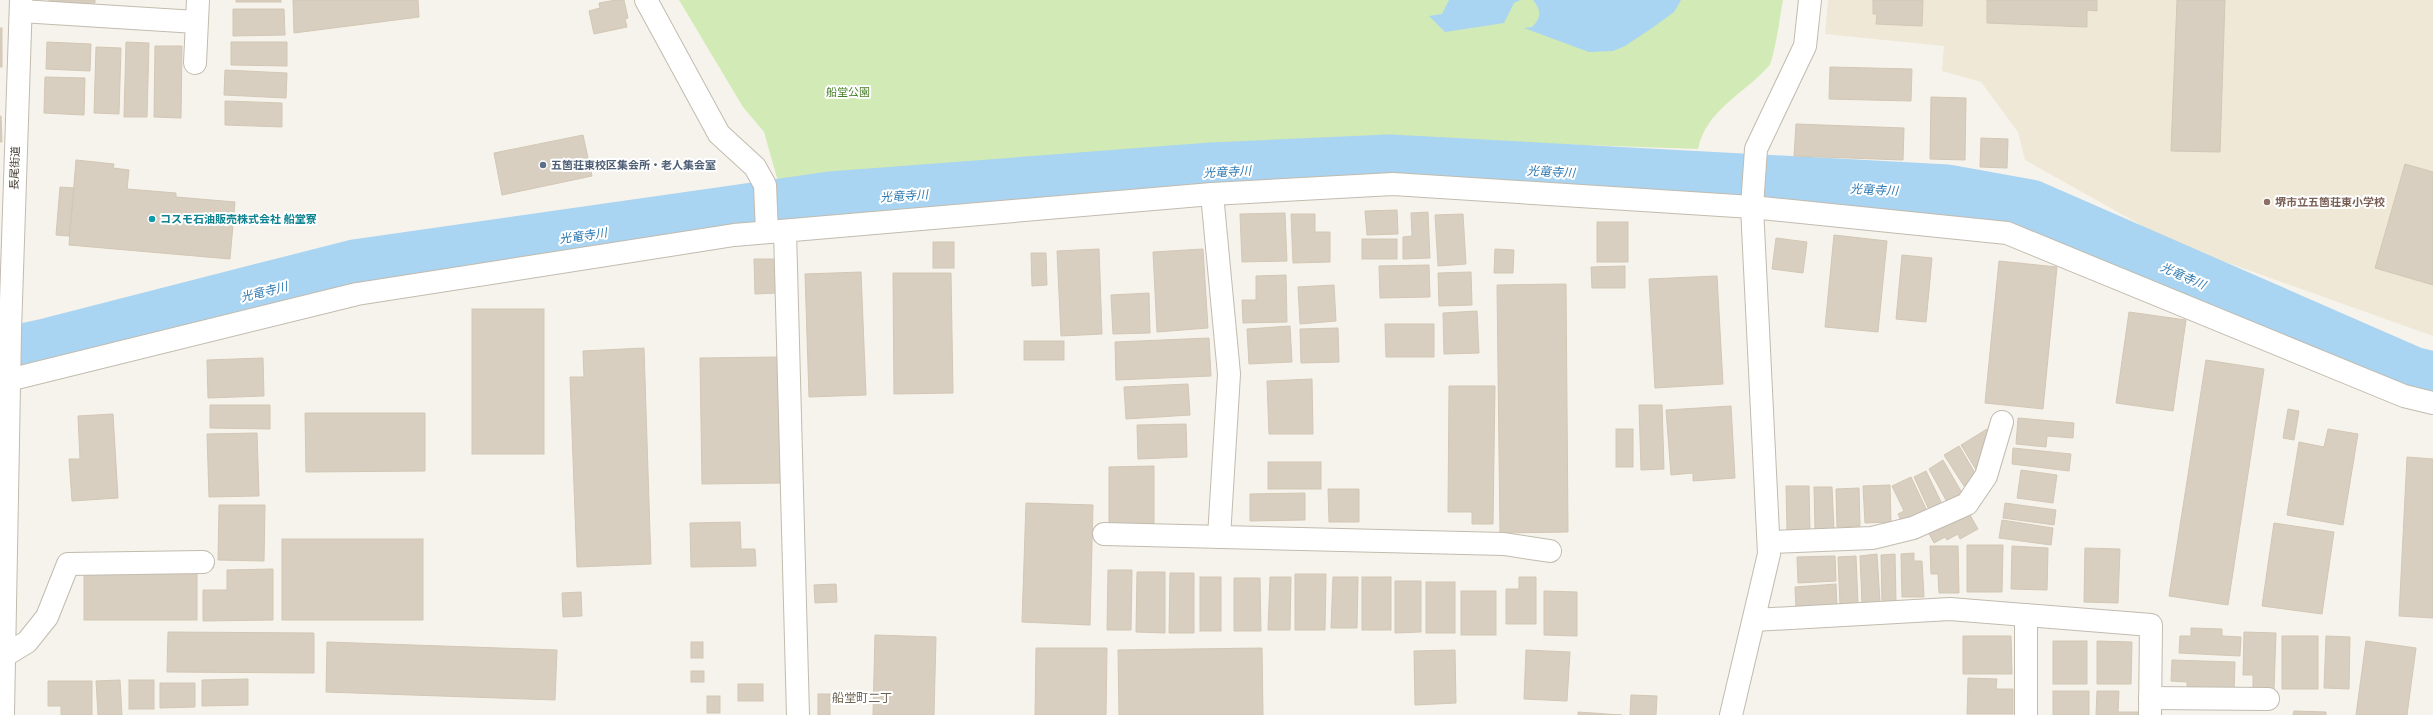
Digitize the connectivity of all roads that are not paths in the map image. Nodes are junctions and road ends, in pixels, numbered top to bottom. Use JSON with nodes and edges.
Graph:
{"nodes":[{"id":1,"x":198,"y":0,"type":"edge"},
{"id":2,"x":646,"y":0,"type":"edge"},
{"id":3,"x":1810,"y":0,"type":"edge"},
{"id":4,"x":21,"y":5,"type":"edge"},
{"id":5,"x":196,"y":22,"type":"junction"},
{"id":6,"x":195,"y":63,"type":"dead end"},
{"id":7,"x":9,"y":88,"type":"edge"},
{"id":8,"x":1212,"y":194,"type":"junction"},
{"id":9,"x":1752,"y":204,"type":"junction"},
{"id":10,"x":773,"y":231,"type":"junction"},
{"id":11,"x":6,"y":378,"type":"edge"},
{"id":12,"x":2433,"y":403,"type":"edge"},
{"id":13,"x":2002,"y":422,"type":"dead end"},
{"id":14,"x":1104,"y":534,"type":"dead end"},
{"id":15,"x":1219,"y":537,"type":"junction"},
{"id":16,"x":1769,"y":542,"type":"junction"},
{"id":17,"x":1550,"y":551,"type":"dead end"},
{"id":18,"x":203,"y":562,"type":"dead end"},
{"id":19,"x":2026,"y":615,"type":"junction"},
{"id":20,"x":1754,"y":620,"type":"junction"},
{"id":21,"x":4,"y":656,"type":"junction"},
{"id":22,"x":2268,"y":699,"type":"dead end"},
{"id":23,"x":2150,"y":706,"type":"edge"},
{"id":24,"x":3,"y":715,"type":"edge"},
{"id":25,"x":798,"y":715,"type":"edge"},
{"id":26,"x":1731,"y":715,"type":"edge"},
{"id":27,"x":2026,"y":715,"type":"edge"}],
"edges":[{"from":1,"to":5,"type":"street"},
{"from":2,"to":10,"type":"street"},
{"from":3,"to":9,"type":"street"},
{"from":4,"to":5,"type":"street"},
{"from":4,"to":7,"type":"street","name":"長尾街道"},
{"from":5,"to":6,"type":"street"},
{"from":7,"to":11,"type":"street","name":"長尾街道"},
{"from":8,"to":9,"type":"street"},
{"from":8,"to":10,"type":"street"},
{"from":8,"to":15,"type":"street"},
{"from":9,"to":12,"type":"street"},
{"from":9,"to":16,"type":"street"},
{"from":10,"to":11,"type":"street"},
{"from":10,"to":25,"type":"street"},
{"from":11,"to":21,"type":"street"},
{"from":13,"to":16,"type":"street"},
{"from":14,"to":15,"type":"street"},
{"from":15,"to":17,"type":"street"},
{"from":16,"to":20,"type":"street"},
{"from":18,"to":21,"type":"street"},
{"from":19,"to":20,"type":"street"},
{"from":19,"to":23,"type":"street"},
{"from":19,"to":27,"type":"street"},
{"from":20,"to":26,"type":"street"},
{"from":21,"to":24,"type":"street"},
{"from":22,"to":23,"type":"street"}]}
